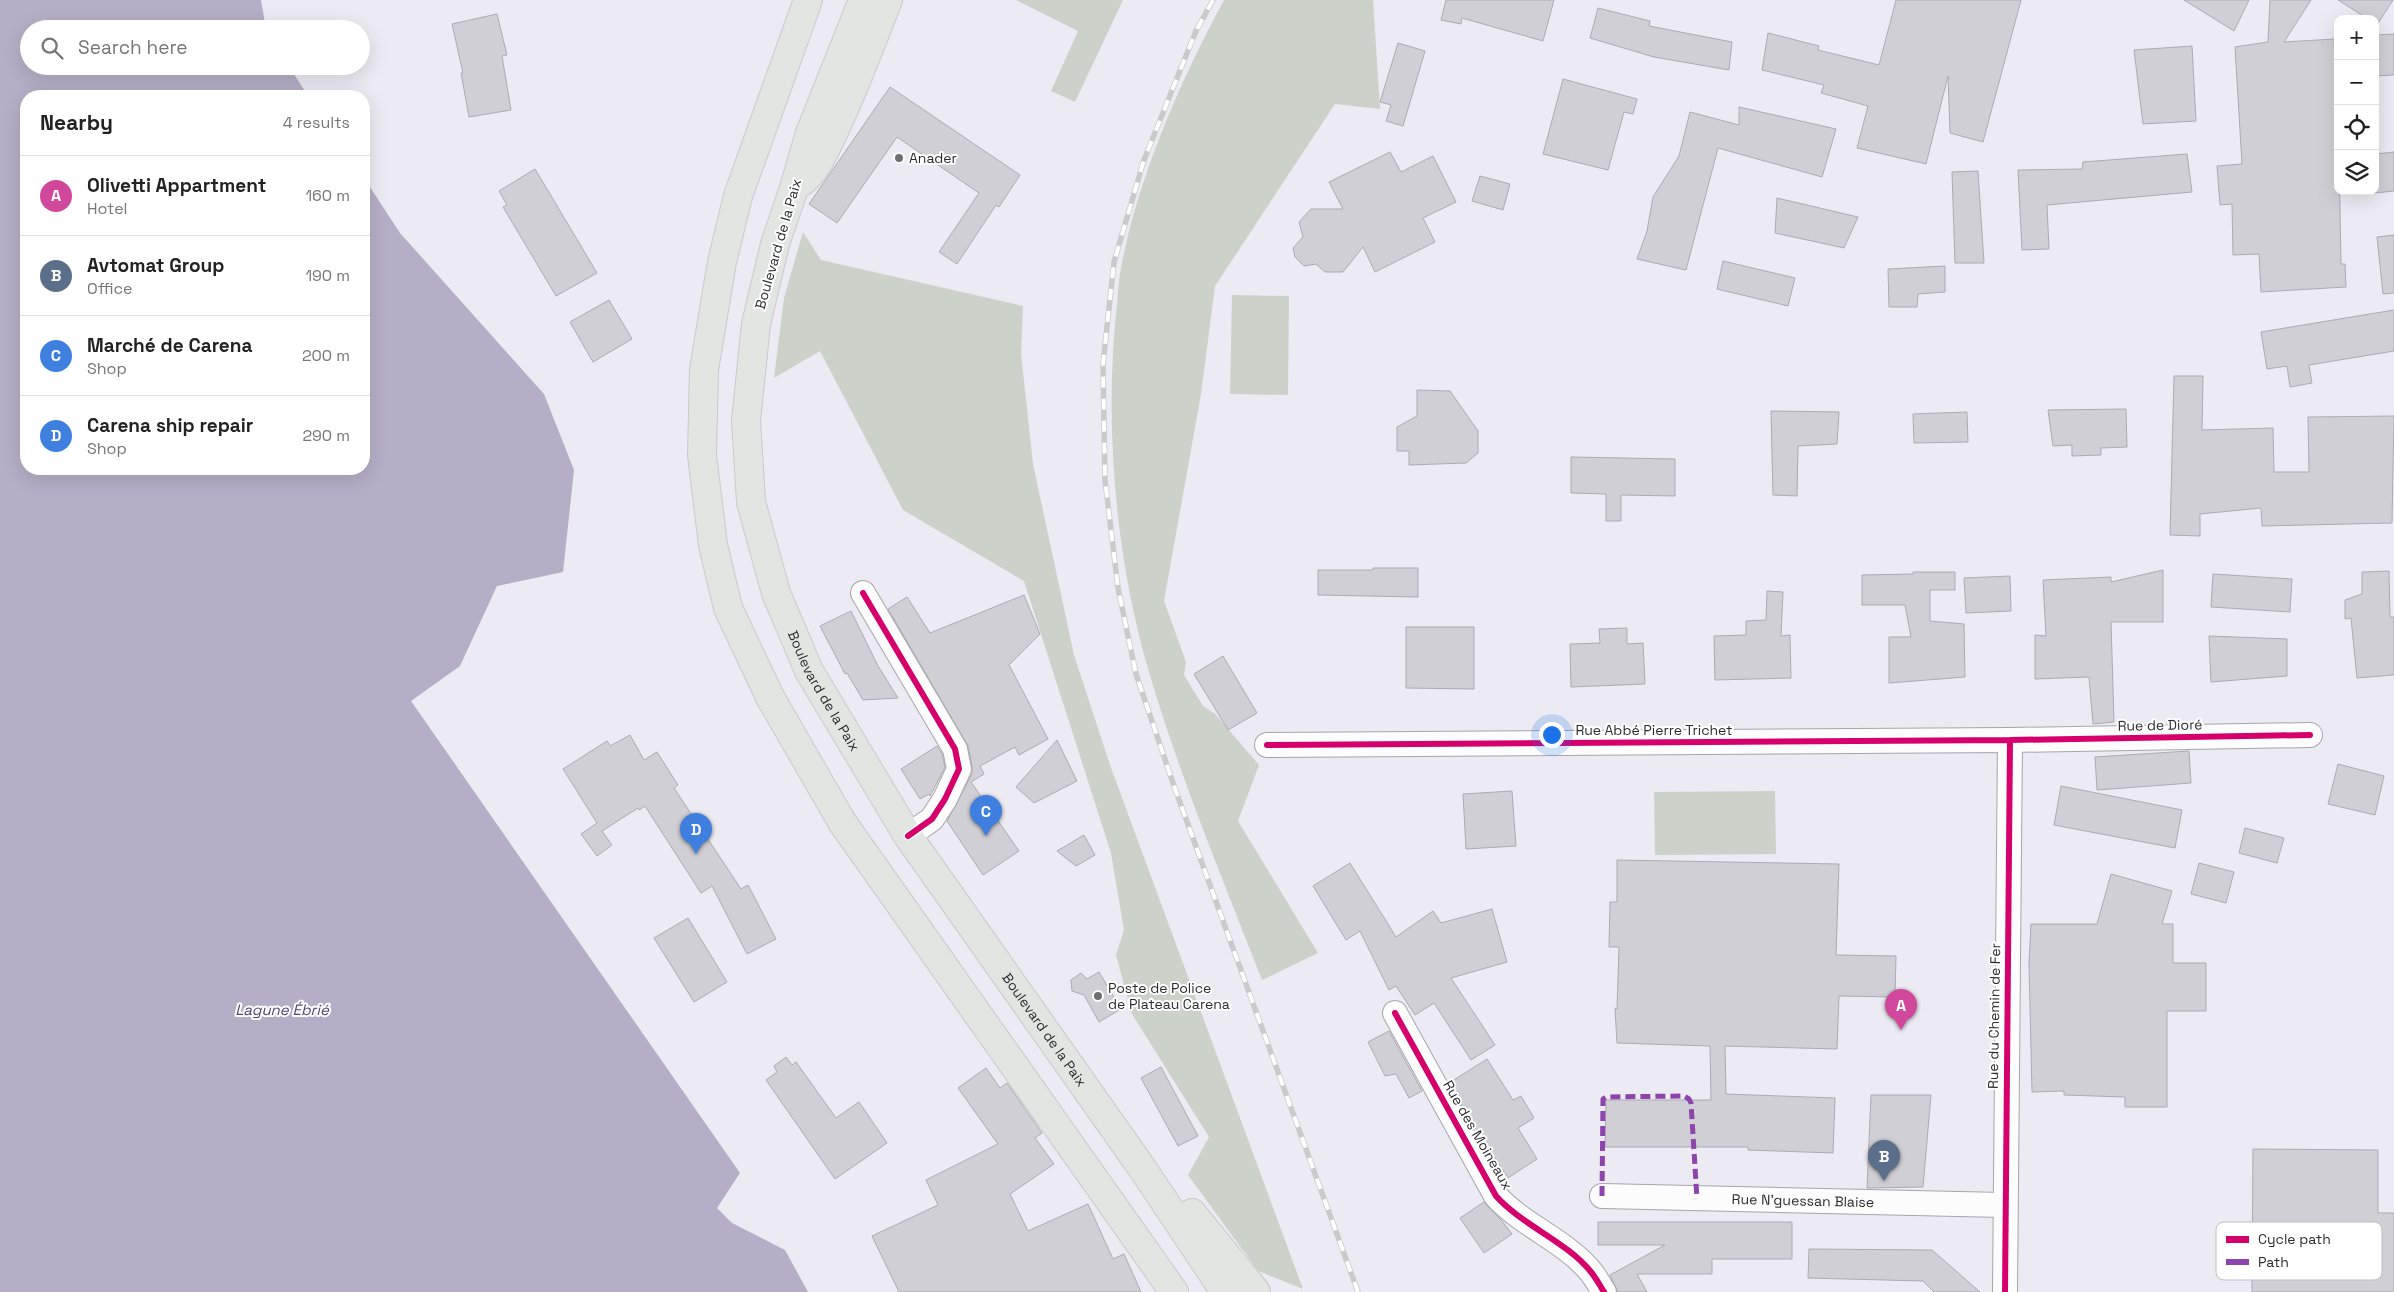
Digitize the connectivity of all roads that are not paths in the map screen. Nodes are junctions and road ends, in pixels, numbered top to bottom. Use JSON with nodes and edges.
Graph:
{"nodes":[{"id":1,"x":808,"y":0,"type":"edge"},
{"id":2,"x":863,"y":0,"type":"edge"},
{"id":3,"x":888,"y":0,"type":"edge"},
{"id":4,"x":794,"y":188,"type":"junction"},
{"id":5,"x":863,"y":593,"type":"dead end"},
{"id":6,"x":2310,"y":735,"type":"dead end"},
{"id":7,"x":2010,"y":740,"type":"junction"},
{"id":8,"x":1267,"y":745,"type":"dead end"},
{"id":9,"x":908,"y":836,"type":"junction"},
{"id":10,"x":1395,"y":1013,"type":"dead end"},
{"id":11,"x":1142,"y":1168,"type":"junction"},
{"id":12,"x":1602,"y":1196,"type":"dead end"},
{"id":13,"x":2004,"y":1205,"type":"junction"},
{"id":14,"x":1174,"y":1292,"type":"edge"},
{"id":15,"x":1225,"y":1292,"type":"edge"},
{"id":16,"x":1256,"y":1292,"type":"edge"},
{"id":17,"x":1604,"y":1292,"type":"edge"},
{"id":18,"x":2005,"y":1292,"type":"edge"}],
"edges":[{"from":1,"to":14,"type":"main road"},
{"from":2,"to":4,"type":"main road","name":"Boulevard de la Paix"},
{"from":3,"to":4,"type":"main road"},
{"from":4,"to":9,"type":"main road","name":"Boulevard de la Paix"},
{"from":5,"to":9,"type":"street"},
{"from":6,"to":7,"type":"street","name":"Rue de Dioré"},
{"from":7,"to":8,"type":"street","name":"Rue Abbé Pierre Trichet"},
{"from":7,"to":13,"type":"street","name":"Rue du Chemin de Fer"},
{"from":9,"to":11,"type":"main road","name":"Boulevard de la Paix"},
{"from":10,"to":17,"type":"street","name":"Rue des Moineaux"},
{"from":11,"to":15,"type":"main road","name":"Boulevard de la Paix"},
{"from":11,"to":16,"type":"main road"},
{"from":12,"to":13,"type":"street","name":"Rue N'guessan Blaise"},
{"from":13,"to":18,"type":"street","name":"Rue du Chemin de Fer"}]}
